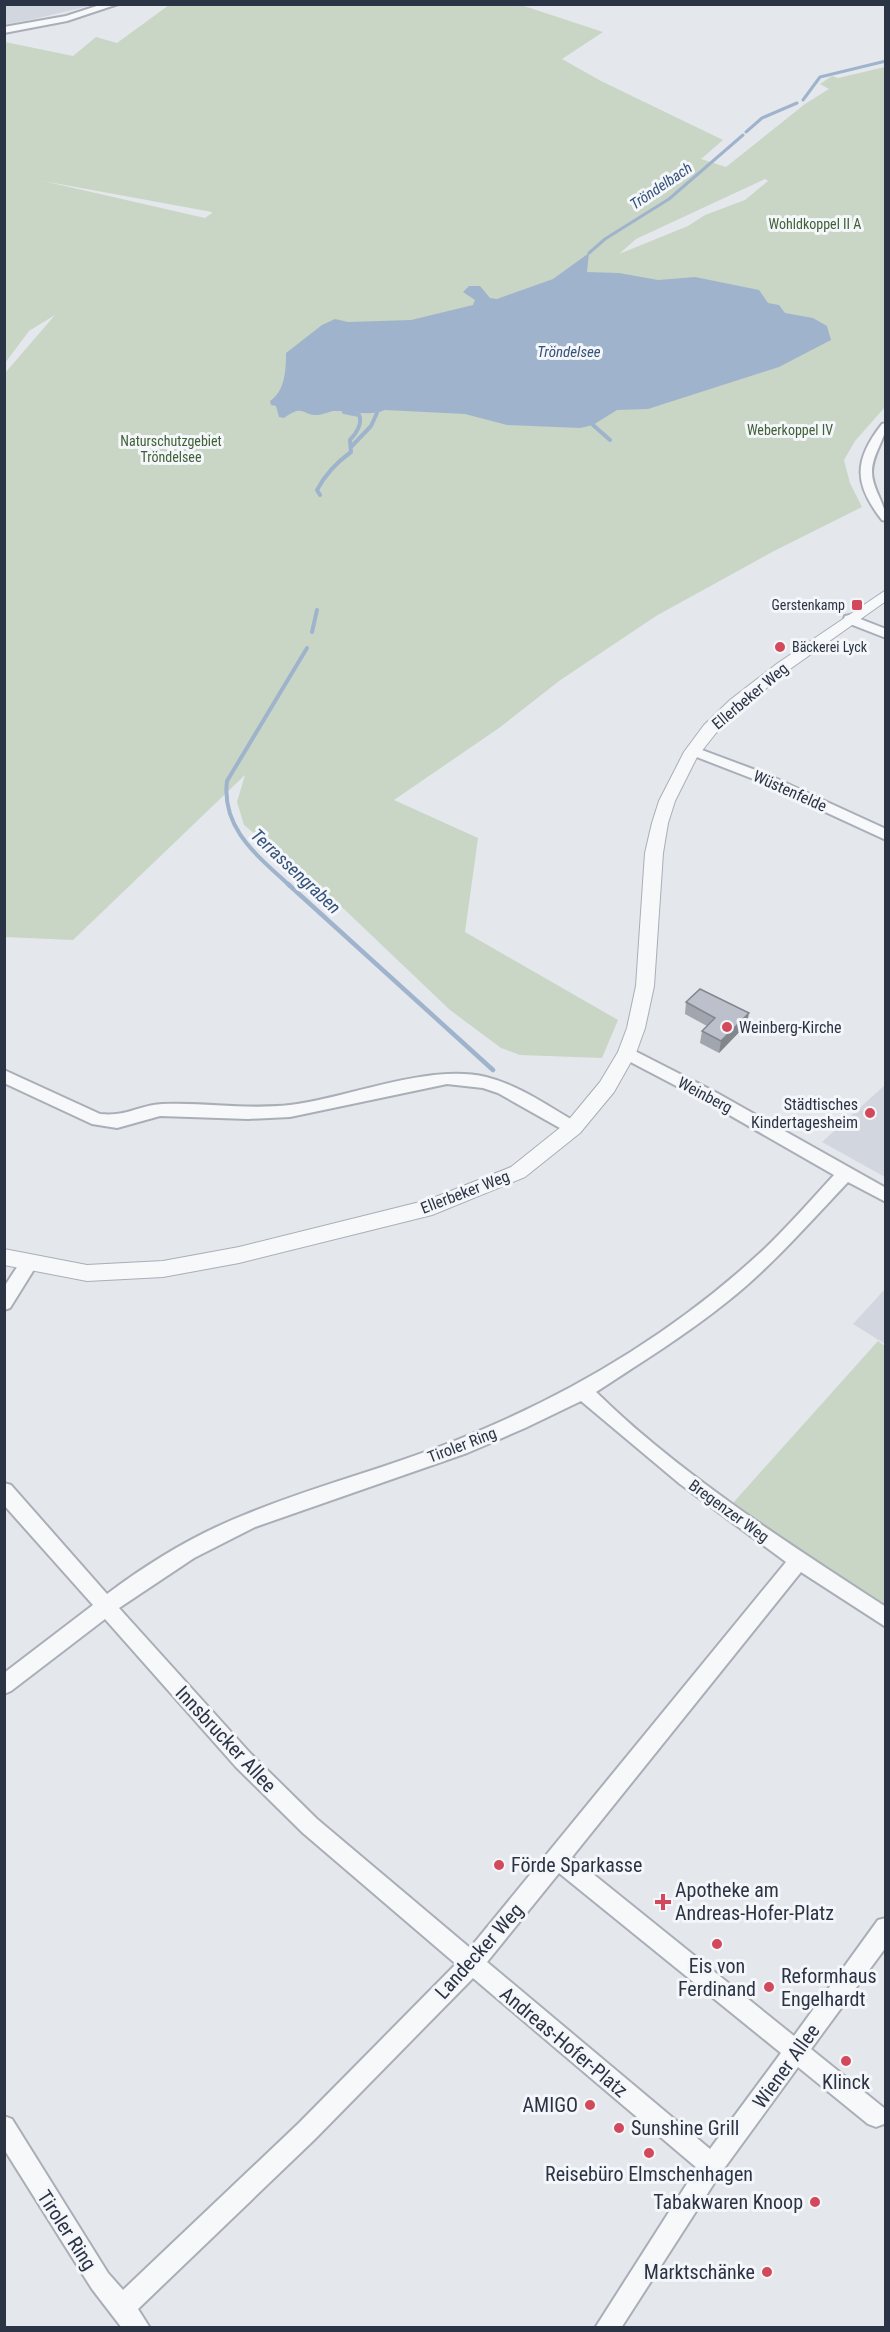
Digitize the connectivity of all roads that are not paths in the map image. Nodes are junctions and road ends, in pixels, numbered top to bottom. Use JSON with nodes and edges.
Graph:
{"nodes":[{"id":1,"x":114,"y":4,"type":"edge"},
{"id":2,"x":4,"y":30,"type":"edge"},
{"id":3,"x":885,"y":426,"type":"edge"},
{"id":4,"x":885,"y":517,"type":"edge"},
{"id":5,"x":885,"y":594,"type":"edge"},
{"id":6,"x":850,"y":619,"type":"junction"},
{"id":7,"x":885,"y":634,"type":"edge"},
{"id":8,"x":694,"y":751,"type":"junction"},
{"id":9,"x":885,"y":835,"type":"edge"},
{"id":10,"x":627,"y":1053,"type":"junction"},
{"id":11,"x":4,"y":1076,"type":"edge"},
{"id":12,"x":573,"y":1128,"type":"junction"},
{"id":13,"x":846,"y":1173,"type":"junction"},
{"id":14,"x":885,"y":1196,"type":"edge"},
{"id":15,"x":4,"y":1257,"type":"edge"},
{"id":16,"x":29,"y":1263,"type":"junction"},
{"id":17,"x":4,"y":1303,"type":"edge"},
{"id":18,"x":583,"y":1391,"type":"junction"},
{"id":19,"x":4,"y":1491,"type":"edge"},
{"id":20,"x":799,"y":1561,"type":"junction"},
{"id":21,"x":105,"y":1605,"type":"junction"},
{"id":22,"x":885,"y":1618,"type":"edge"},
{"id":23,"x":4,"y":1685,"type":"edge"},
{"id":24,"x":558,"y":1859,"type":"junction"},
{"id":25,"x":885,"y":1928,"type":"edge"},
{"id":26,"x":471,"y":1964,"type":"junction"},
{"id":27,"x":796,"y":2053,"type":"junction"},
{"id":28,"x":876,"y":2116,"type":"dead end"},
{"id":29,"x":4,"y":2127,"type":"edge"},
{"id":30,"x":712,"y":2166,"type":"junction"},
{"id":31,"x":122,"y":2307,"type":"junction"},
{"id":32,"x":608,"y":2327,"type":"edge"},
{"id":33,"x":138,"y":2328,"type":"edge"}],
"edges":[{"from":1,"to":2,"type":"street"},
{"from":3,"to":4,"type":"street"},
{"from":5,"to":6,"type":"street","name":"Ellerbeker Weg"},
{"from":6,"to":7,"type":"street"},
{"from":6,"to":8,"type":"street","name":"Ellerbeker Weg"},
{"from":8,"to":9,"type":"street","name":"Wüstenfelde"},
{"from":8,"to":10,"type":"street","name":"Ellerbeker Weg"},
{"from":10,"to":12,"type":"street","name":"Ellerbeker Weg"},
{"from":10,"to":13,"type":"street","name":"Weinberg"},
{"from":11,"to":12,"type":"street"},
{"from":12,"to":16,"type":"street","name":"Ellerbeker Weg"},
{"from":13,"to":14,"type":"street"},
{"from":13,"to":18,"type":"street","name":"Tiroler Ring"},
{"from":15,"to":16,"type":"street","name":"Ellerbeker Weg"},
{"from":16,"to":17,"type":"street"},
{"from":18,"to":20,"type":"street","name":"Bregenzer Weg"},
{"from":18,"to":21,"type":"street","name":"Tiroler Ring"},
{"from":19,"to":21,"type":"street","name":"Innsbrucker Allee"},
{"from":20,"to":22,"type":"street","name":"Bregenzer Weg"},
{"from":20,"to":24,"type":"street","name":"Landecker Weg"},
{"from":21,"to":23,"type":"street","name":"Tiroler Ring"},
{"from":21,"to":26,"type":"street","name":"Innsbrucker Allee"},
{"from":24,"to":26,"type":"street","name":"Landecker Weg"},
{"from":24,"to":27,"type":"street"},
{"from":25,"to":27,"type":"street","name":"Wiener Allee"},
{"from":26,"to":30,"type":"street","name":"Andreas-Hofer-Platz"},
{"from":26,"to":31,"type":"street","name":"Landecker Weg"},
{"from":27,"to":28,"type":"street"},
{"from":27,"to":30,"type":"street","name":"Wiener Allee"},
{"from":29,"to":31,"type":"street","name":"Tiroler Ring"},
{"from":30,"to":32,"type":"street","name":"Wiener Allee"},
{"from":31,"to":33,"type":"street","name":"Tiroler Ring"}]}
